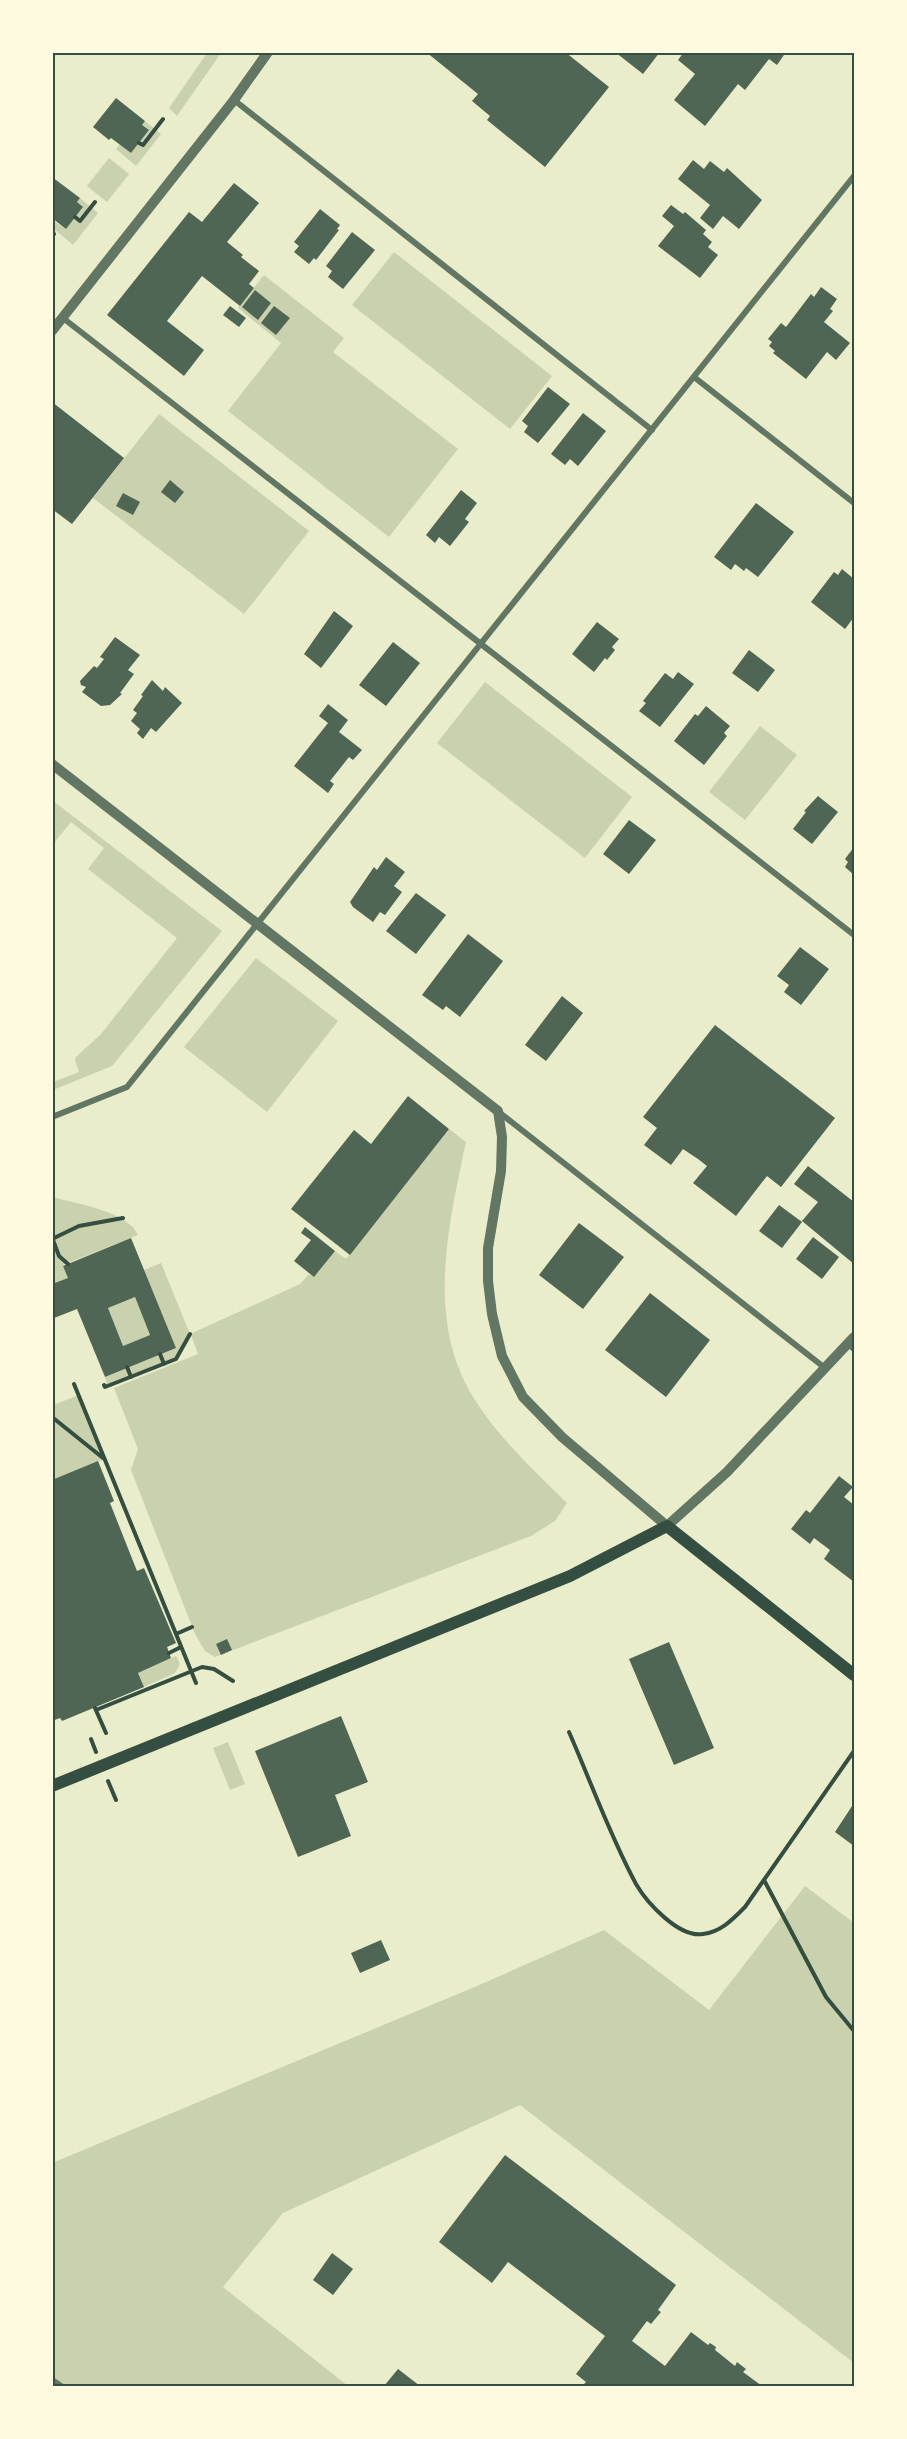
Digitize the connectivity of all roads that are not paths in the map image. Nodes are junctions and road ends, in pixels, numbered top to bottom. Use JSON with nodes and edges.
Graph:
{"nodes":[{"id":1,"x":268,"y":52,"type":"edge"},
{"id":2,"x":234,"y":100,"type":"junction"},
{"id":3,"x":855,"y":176,"type":"edge"},
{"id":4,"x":63,"y":318,"type":"junction"},
{"id":5,"x":52,"y":330,"type":"edge"},
{"id":6,"x":694,"y":377,"type":"junction"},
{"id":7,"x":651,"y":430,"type":"junction"},
{"id":8,"x":855,"y":503,"type":"edge"},
{"id":9,"x":481,"y":643,"type":"junction"},
{"id":10,"x":52,"y":764,"type":"edge"},
{"id":11,"x":257,"y":924,"type":"junction"},
{"id":12,"x":855,"y":935,"type":"edge"},
{"id":13,"x":498,"y":1111,"type":"junction"},
{"id":14,"x":52,"y":1117,"type":"edge"},
{"id":15,"x":852,"y":1344,"type":"edge"},
{"id":16,"x":825,"y":1368,"type":"junction"},
{"id":17,"x":667,"y":1526,"type":"junction"},
{"id":18,"x":855,"y":1675,"type":"edge"},
{"id":19,"x":52,"y":1786,"type":"edge"},
{"id":20,"x":52,"y":2380,"type":"edge"},
{"id":21,"x":61,"y":2386,"type":"edge"}],
"edges":[{"from":1,"to":2,"type":"street"},
{"from":2,"to":4,"type":"street"},
{"from":2,"to":7,"type":"street"},
{"from":3,"to":6,"type":"street"},
{"from":4,"to":5,"type":"street"},
{"from":4,"to":9,"type":"street"},
{"from":6,"to":7,"type":"street"},
{"from":6,"to":8,"type":"street"},
{"from":7,"to":9,"type":"street"},
{"from":9,"to":11,"type":"street"},
{"from":9,"to":12,"type":"street"},
{"from":10,"to":11,"type":"street"},
{"from":11,"to":13,"type":"street"},
{"from":11,"to":14,"type":"street"},
{"from":13,"to":16,"type":"street"},
{"from":13,"to":17,"type":"street"},
{"from":15,"to":16,"type":"street"},
{"from":16,"to":17,"type":"street"},
{"from":17,"to":18,"type":"main road"},
{"from":17,"to":19,"type":"main road"},
{"from":20,"to":21,"type":"street"}]}
